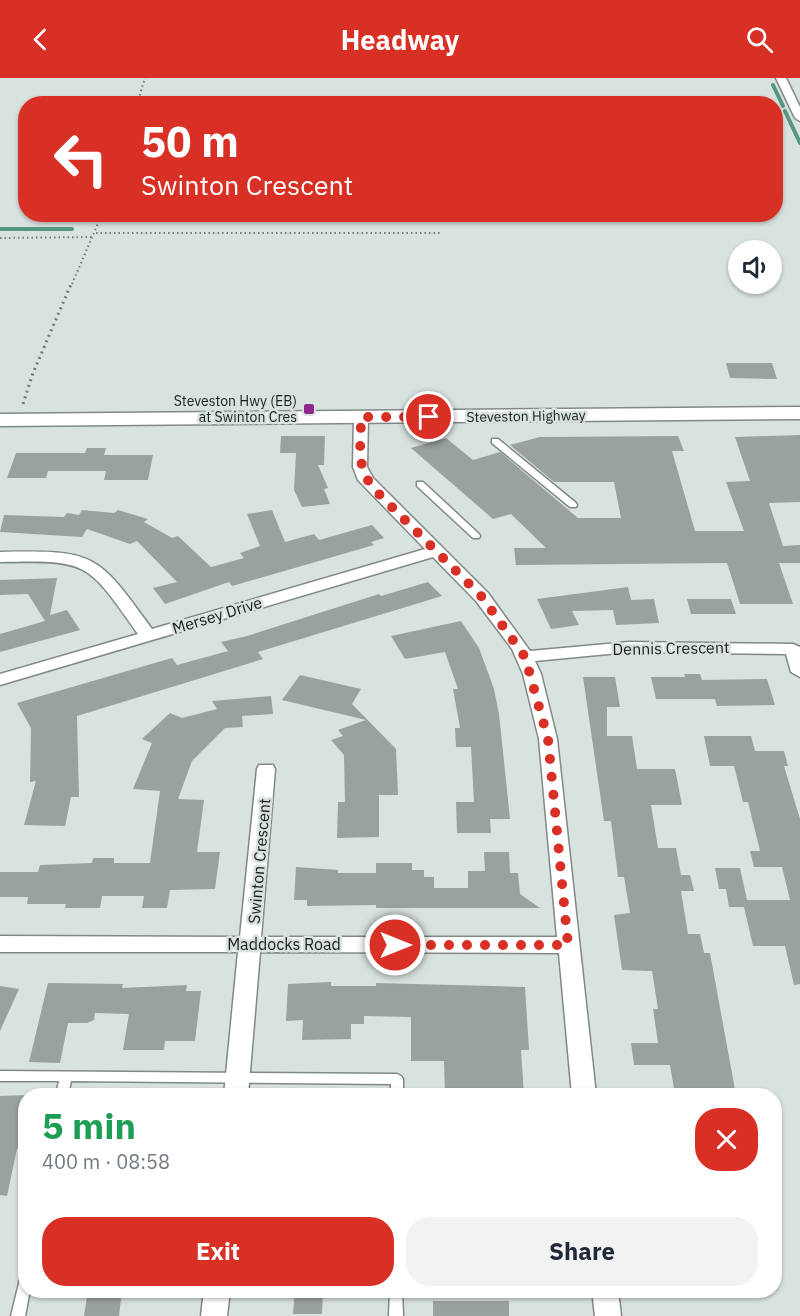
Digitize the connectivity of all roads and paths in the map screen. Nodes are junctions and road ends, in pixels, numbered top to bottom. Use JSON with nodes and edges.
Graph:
{"nodes":[{"id":1,"x":145,"y":78,"type":"edge"},
{"id":2,"x":781,"y":78,"type":"edge"},
{"id":3,"x":139,"y":96,"type":"edge"},
{"id":4,"x":800,"y":118,"type":"edge"},
{"id":5,"x":99,"y":222,"type":"edge"},
{"id":6,"x":440,"y":233,"type":"dead end"},
{"id":7,"x":95,"y":235,"type":"junction"},
{"id":8,"x":0,"y":238,"type":"edge"},
{"id":9,"x":800,"y":412,"type":"edge"},
{"id":10,"x":361,"y":417,"type":"junction"},
{"id":11,"x":10,"y":419,"type":"edge"},
{"id":12,"x":495,"y":441,"type":"dead end"},
{"id":13,"x":420,"y":484,"type":"dead end"},
{"id":14,"x":573,"y":505,"type":"dead end"},
{"id":15,"x":476,"y":536,"type":"dead end"},
{"id":16,"x":435,"y":551,"type":"junction"},
{"id":17,"x":0,"y":557,"type":"edge"},
{"id":18,"x":148,"y":636,"type":"junction"},
{"id":19,"x":525,"y":657,"type":"junction"},
{"id":20,"x":800,"y":672,"type":"edge"},
{"id":21,"x":0,"y":680,"type":"edge"},
{"id":22,"x":266,"y":769,"type":"dead end"},
{"id":23,"x":0,"y":944,"type":"edge"},
{"id":24,"x":252,"y":944,"type":"junction"},
{"id":25,"x":568,"y":945,"type":"junction"},
{"id":26,"x":0,"y":1076,"type":"edge"},
{"id":27,"x":66,"y":1076,"type":"junction"},
{"id":28,"x":237,"y":1087,"type":"edge"},
{"id":29,"x":63,"y":1088,"type":"edge"},
{"id":30,"x":397,"y":1088,"type":"edge"},
{"id":31,"x":583,"y":1088,"type":"edge"},
{"id":32,"x":22,"y":1298,"type":"edge"},
{"id":33,"x":216,"y":1298,"type":"edge"},
{"id":34,"x":396,"y":1298,"type":"edge"},
{"id":35,"x":606,"y":1298,"type":"edge"},
{"id":36,"x":18,"y":1316,"type":"edge"},
{"id":37,"x":214,"y":1316,"type":"edge"},
{"id":38,"x":396,"y":1316,"type":"edge"},
{"id":39,"x":608,"y":1316,"type":"edge"}],
"edges":[{"from":1,"to":3,"type":"path"},
{"from":2,"to":4,"type":"street"},
{"from":5,"to":7,"type":"path"},
{"from":6,"to":7,"type":"path"},
{"from":7,"to":8,"type":"path"},
{"from":7,"to":11,"type":"path"},
{"from":9,"to":10,"type":"main road","name":"Steveston Highway"},
{"from":10,"to":11,"type":"main road","name":"Steveston Highway"},
{"from":10,"to":16,"type":"street"},
{"from":12,"to":14,"type":"lane"},
{"from":13,"to":15,"type":"lane"},
{"from":16,"to":18,"type":"street","name":"Mersey Drive"},
{"from":16,"to":19,"type":"street"},
{"from":17,"to":18,"type":"street"},
{"from":18,"to":21,"type":"street","name":"Mersey Drive"},
{"from":19,"to":20,"type":"street","name":"Dennis Crescent"},
{"from":19,"to":25,"type":"street"},
{"from":22,"to":24,"type":"street","name":"Swinton Crescent"},
{"from":23,"to":24,"type":"street","name":"Maddocks Road"},
{"from":24,"to":25,"type":"street","name":"Maddocks Road"},
{"from":24,"to":28,"type":"street","name":"Swinton Crescent"},
{"from":25,"to":31,"type":"street"},
{"from":26,"to":27,"type":"lane"},
{"from":27,"to":28,"type":"lane"},
{"from":27,"to":29,"type":"lane"},
{"from":28,"to":30,"type":"lane"},
{"from":32,"to":36,"type":"lane"},
{"from":33,"to":37,"type":"street"},
{"from":34,"to":38,"type":"lane"},
{"from":35,"to":39,"type":"street"}]}
